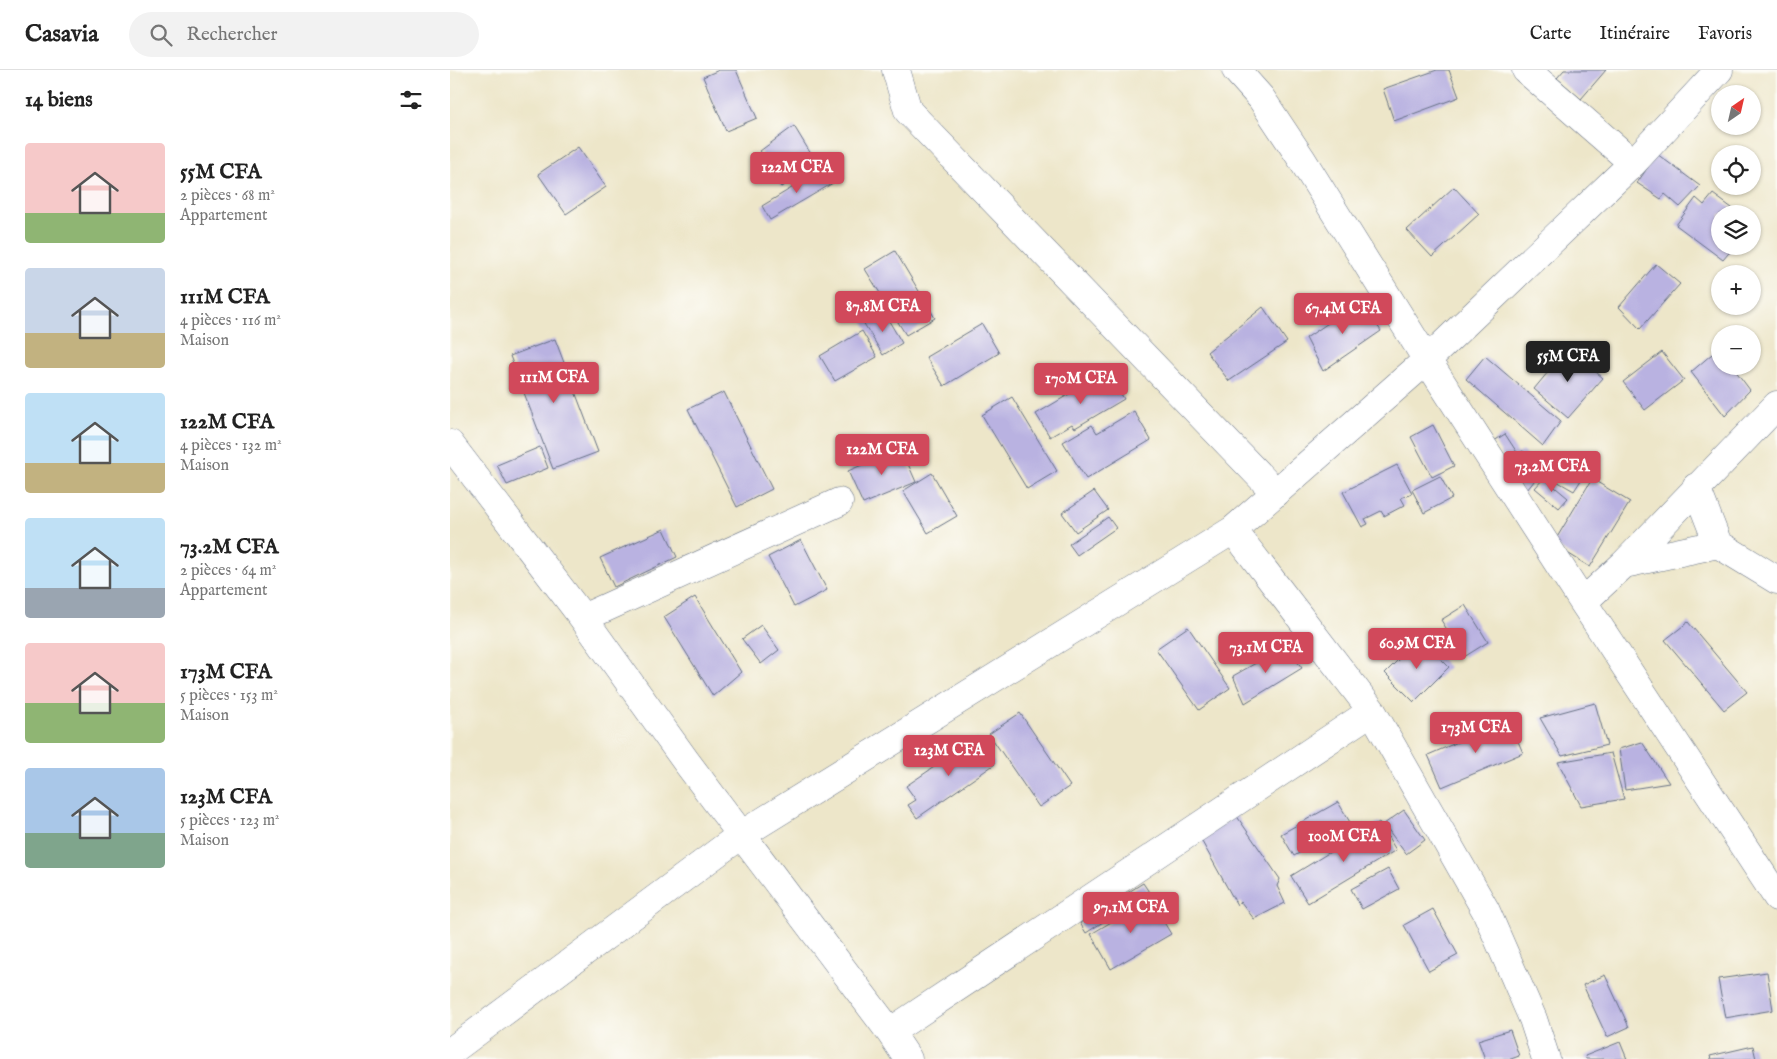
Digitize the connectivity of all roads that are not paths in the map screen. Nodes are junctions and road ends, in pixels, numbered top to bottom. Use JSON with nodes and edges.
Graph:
{"nodes":[{"id":1,"x":896,"y":70,"type":"edge"},
{"id":2,"x":1526,"y":70,"type":"edge"},
{"id":3,"x":1719,"y":70,"type":"edge"},
{"id":4,"x":1240,"y":72,"type":"edge"},
{"id":5,"x":1633,"y":163,"type":"junction"},
{"id":6,"x":1427,"y":360,"type":"junction"},
{"id":7,"x":1777,"y":405,"type":"edge"},
{"id":8,"x":450,"y":444,"type":"edge"},
{"id":9,"x":1696,"y":487,"type":"junction"},
{"id":10,"x":1276,"y":493,"type":"junction"},
{"id":11,"x":839,"y":502,"type":"dead end"},
{"id":12,"x":1233,"y":530,"type":"junction"},
{"id":13,"x":1718,"y":544,"type":"junction"},
{"id":14,"x":1624,"y":564,"type":"junction"},
{"id":15,"x":1777,"y":580,"type":"edge"},
{"id":16,"x":1583,"y":602,"type":"junction"},
{"id":17,"x":583,"y":618,"type":"junction"},
{"id":18,"x":1372,"y":711,"type":"junction"},
{"id":19,"x":742,"y":835,"type":"junction"},
{"id":20,"x":1777,"y":897,"type":"edge"},
{"id":21,"x":890,"y":1032,"type":"junction"},
{"id":22,"x":450,"y":1052,"type":"edge"},
{"id":23,"x":908,"y":1059,"type":"edge"},
{"id":24,"x":1546,"y":1059,"type":"edge"}],
"edges":[{"from":1,"to":10,"type":"street"},
{"from":2,"to":5,"type":"street"},
{"from":3,"to":5,"type":"street"},
{"from":4,"to":6,"type":"street"},
{"from":5,"to":6,"type":"street"},
{"from":6,"to":10,"type":"street"},
{"from":6,"to":16,"type":"street"},
{"from":7,"to":9,"type":"street"},
{"from":8,"to":17,"type":"street"},
{"from":9,"to":13,"type":"street"},
{"from":9,"to":14,"type":"street"},
{"from":10,"to":12,"type":"street"},
{"from":11,"to":17,"type":"street"},
{"from":12,"to":18,"type":"street"},
{"from":12,"to":19,"type":"street"},
{"from":13,"to":14,"type":"street"},
{"from":13,"to":15,"type":"street"},
{"from":14,"to":16,"type":"street"},
{"from":16,"to":20,"type":"street"},
{"from":17,"to":19,"type":"street"},
{"from":18,"to":21,"type":"street"},
{"from":18,"to":24,"type":"street"},
{"from":19,"to":21,"type":"street"},
{"from":19,"to":22,"type":"street"},
{"from":21,"to":23,"type":"street"}]}
